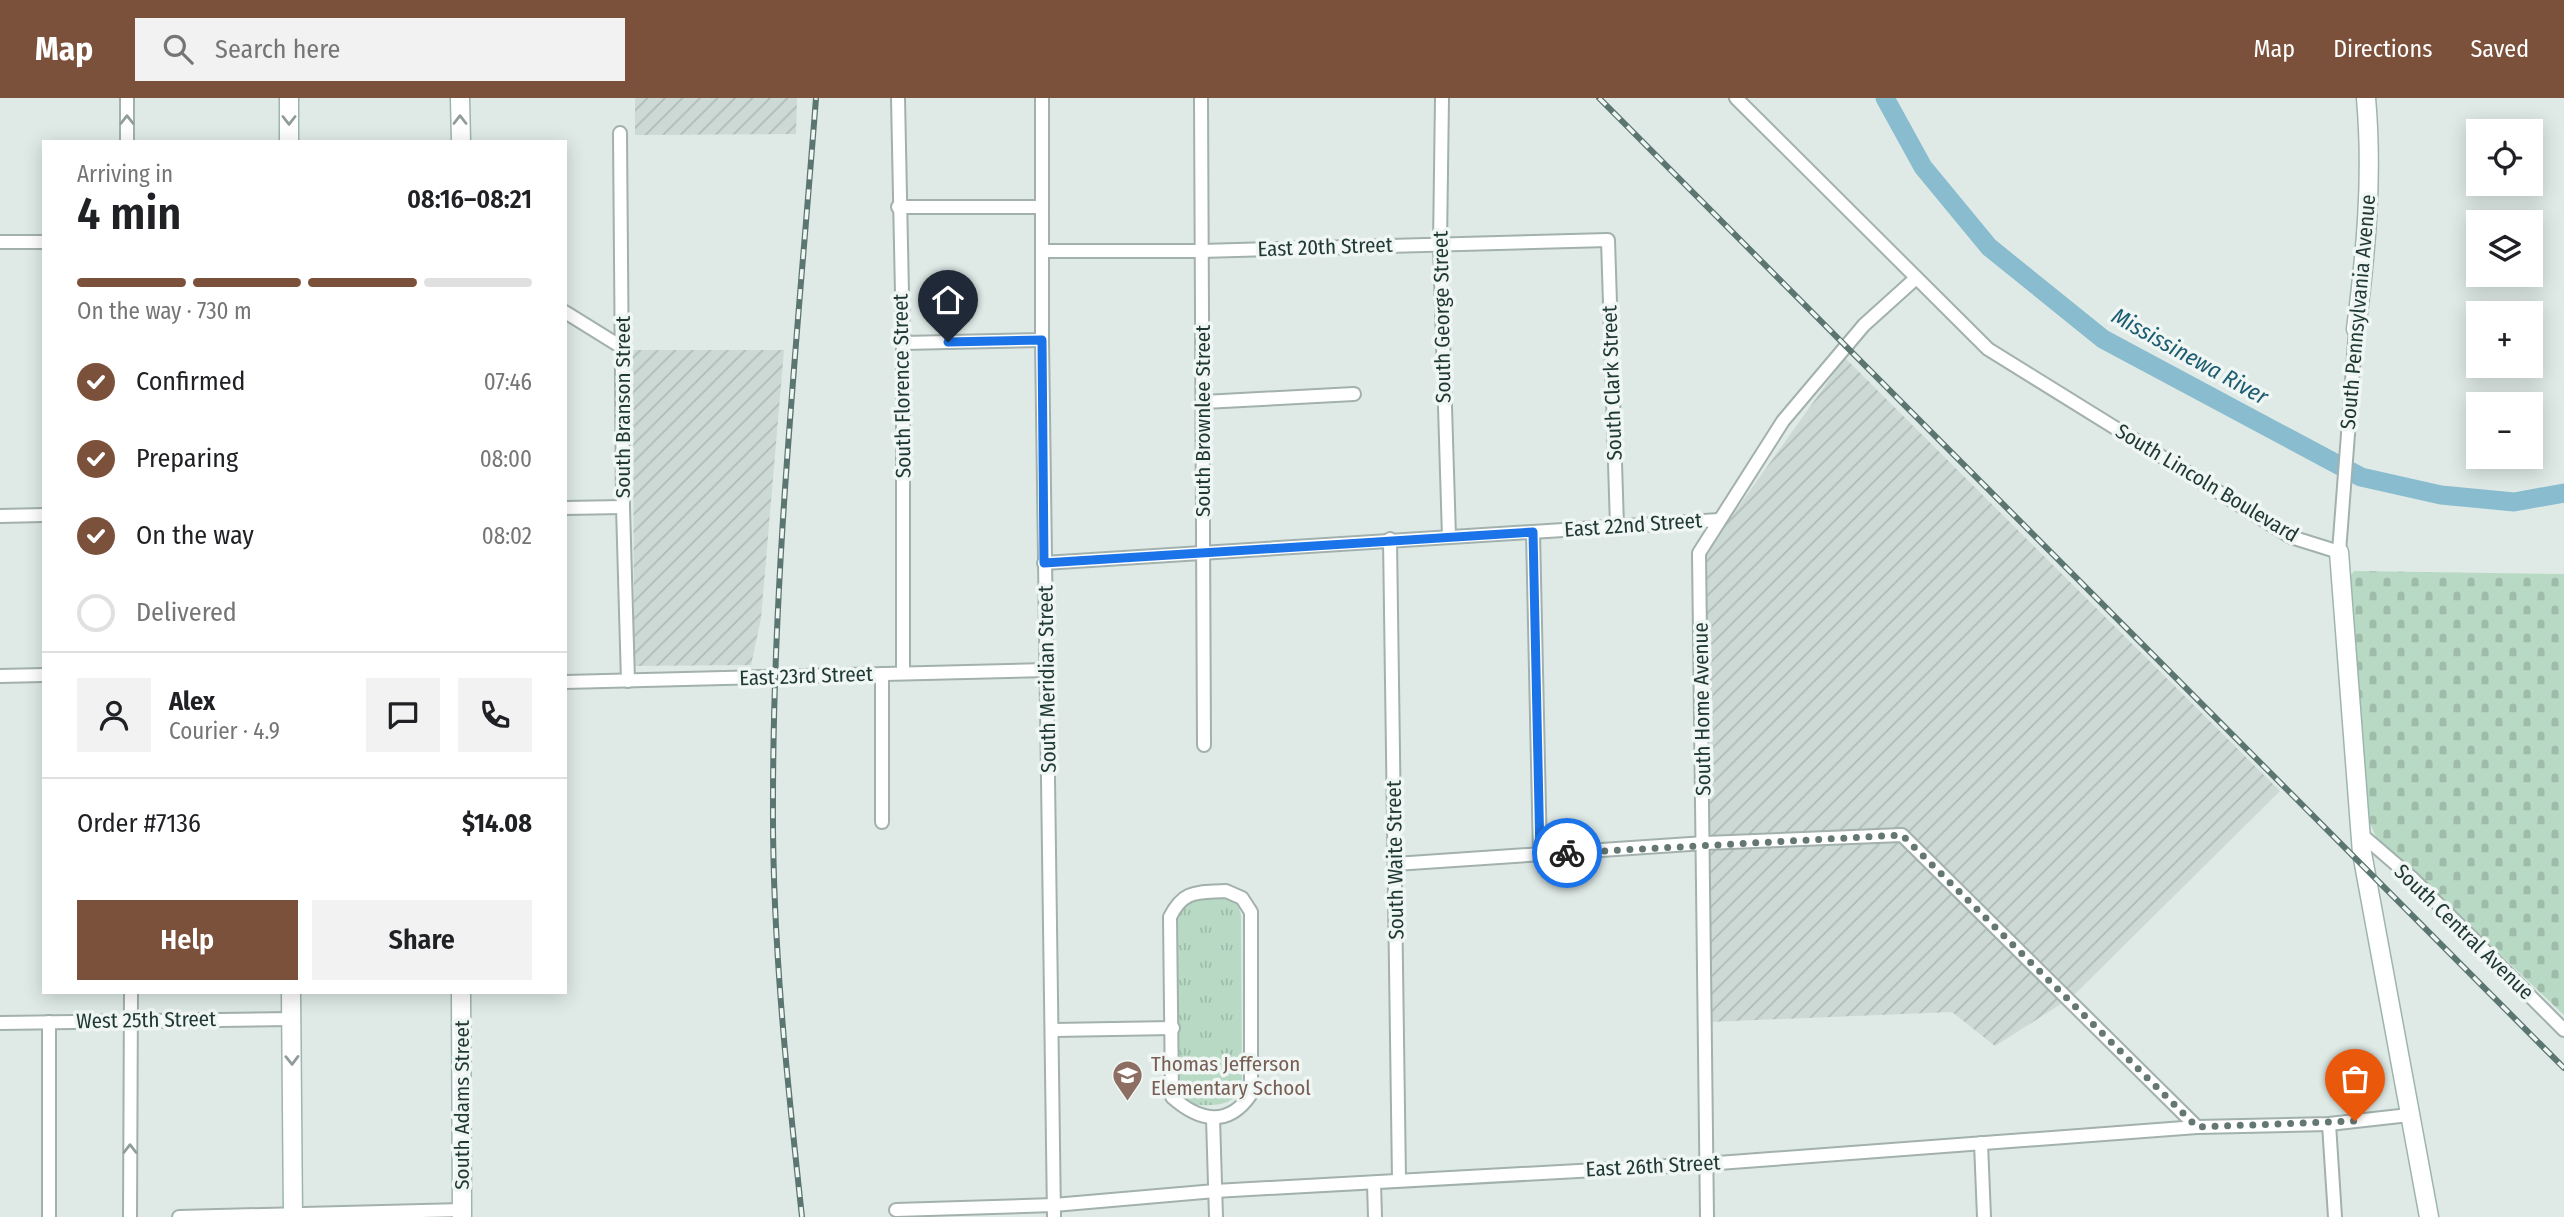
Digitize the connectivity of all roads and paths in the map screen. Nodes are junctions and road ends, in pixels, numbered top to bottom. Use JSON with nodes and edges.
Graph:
{"nodes":[{"id":1,"x":127,"y":98,"type":"edge"},
{"id":2,"x":289,"y":98,"type":"edge"},
{"id":3,"x":460,"y":98,"type":"edge"},
{"id":4,"x":898,"y":98,"type":"edge"},
{"id":5,"x":1042,"y":98,"type":"edge"},
{"id":6,"x":1201,"y":98,"type":"edge"},
{"id":7,"x":1442,"y":98,"type":"edge"},
{"id":8,"x":1736,"y":98,"type":"edge"},
{"id":9,"x":2366,"y":98,"type":"edge"},
{"id":10,"x":620,"y":133,"type":"dead end"},
{"id":11,"x":127,"y":140,"type":"edge"},
{"id":12,"x":289,"y":140,"type":"edge"},
{"id":13,"x":461,"y":140,"type":"edge"},
{"id":14,"x":1042,"y":206,"type":"junction"},
{"id":15,"x":898,"y":207,"type":"junction"},
{"id":16,"x":1608,"y":240,"type":"joint"},
{"id":17,"x":0,"y":242,"type":"edge"},
{"id":18,"x":42,"y":242,"type":"edge"},
{"id":19,"x":1440,"y":244,"type":"junction"},
{"id":20,"x":1043,"y":251,"type":"junction"},
{"id":21,"x":1201,"y":251,"type":"junction"},
{"id":22,"x":1915,"y":279,"type":"junction"},
{"id":23,"x":567,"y":313,"type":"edge"},
{"id":24,"x":2356,"y":329,"type":"joint"},
{"id":25,"x":1042,"y":340,"type":"junction"},
{"id":26,"x":903,"y":343,"type":"junction"},
{"id":27,"x":623,"y":348,"type":"junction"},
{"id":28,"x":1354,"y":394,"type":"dead end"},
{"id":29,"x":1205,"y":402,"type":"junction"},
{"id":30,"x":623,"y":507,"type":"junction"},
{"id":31,"x":567,"y":508,"type":"edge"},
{"id":32,"x":0,"y":516,"type":"edge"},
{"id":33,"x":42,"y":516,"type":"edge"},
{"id":34,"x":1719,"y":520,"type":"junction"},
{"id":35,"x":1617,"y":526,"type":"junction"},
{"id":36,"x":1533,"y":532,"type":"junction"},
{"id":37,"x":1449,"y":537,"type":"junction"},
{"id":38,"x":1390,"y":539,"type":"junction"},
{"id":39,"x":1204,"y":552,"type":"junction"},
{"id":40,"x":2339,"y":552,"type":"junction"},
{"id":41,"x":1044,"y":563,"type":"junction"},
{"id":42,"x":1047,"y":670,"type":"junction"},
{"id":43,"x":903,"y":673,"type":"junction"},
{"id":44,"x":882,"y":674,"type":"junction"},
{"id":45,"x":42,"y":675,"type":"edge"},
{"id":46,"x":0,"y":676,"type":"edge"},
{"id":47,"x":628,"y":681,"type":"junction"},
{"id":48,"x":567,"y":682,"type":"edge"},
{"id":49,"x":1204,"y":745,"type":"dead end"},
{"id":50,"x":882,"y":822,"type":"dead end"},
{"id":51,"x":2362,"y":835,"type":"junction"},
{"id":52,"x":1705,"y":844,"type":"junction"},
{"id":53,"x":1540,"y":855,"type":"junction"},
{"id":54,"x":1395,"y":864,"type":"junction"},
{"id":55,"x":131,"y":994,"type":"edge"},
{"id":56,"x":291,"y":994,"type":"edge"},
{"id":57,"x":461,"y":994,"type":"edge"},
{"id":58,"x":291,"y":1018,"type":"junction"},
{"id":59,"x":130,"y":1020,"type":"junction"},
{"id":60,"x":49,"y":1021,"type":"junction"},
{"id":61,"x":0,"y":1023,"type":"edge"},
{"id":62,"x":1173,"y":1028,"type":"junction"},
{"id":63,"x":1054,"y":1030,"type":"junction"},
{"id":64,"x":2564,"y":1030,"type":"edge"},
{"id":65,"x":2409,"y":1115,"type":"junction"},
{"id":66,"x":1213,"y":1118,"type":"junction"},
{"id":67,"x":2329,"y":1124,"type":"junction"},
{"id":68,"x":2197,"y":1127,"type":"junction"},
{"id":69,"x":1981,"y":1143,"type":"junction"},
{"id":70,"x":1705,"y":1164,"type":"junction"},
{"id":71,"x":1399,"y":1180,"type":"junction"},
{"id":72,"x":1374,"y":1183,"type":"junction"},
{"id":73,"x":1215,"y":1191,"type":"junction"},
{"id":74,"x":896,"y":1210,"type":"dead end"},
{"id":75,"x":1054,"y":1211,"type":"edge"},
{"id":76,"x":462,"y":1214,"type":"edge"},
{"id":77,"x":293,"y":1215,"type":"edge"},
{"id":78,"x":49,"y":1217,"type":"edge"},
{"id":79,"x":130,"y":1217,"type":"edge"},
{"id":80,"x":179,"y":1217,"type":"edge"},
{"id":81,"x":1216,"y":1217,"type":"edge"},
{"id":82,"x":1375,"y":1217,"type":"edge"},
{"id":83,"x":1707,"y":1217,"type":"edge"},
{"id":84,"x":1984,"y":1217,"type":"edge"},
{"id":85,"x":2335,"y":1217,"type":"edge"},
{"id":86,"x":2429,"y":1217,"type":"edge"}],
"edges":[{"from":11,"to":1,"type":"street","one_way":true},
{"from":2,"to":12,"type":"street","one_way":true},
{"from":13,"to":3,"type":"street","one_way":true},
{"from":4,"to":15,"type":"street","name":"South Florence Street"},
{"from":5,"to":14,"type":"street","name":"South Meridian Street"},
{"from":6,"to":21,"type":"street","name":"South Brownlee Street"},
{"from":7,"to":19,"type":"street","name":"South George Street"},
{"from":8,"to":22,"type":"street","name":"South Lincoln Boulevard"},
{"from":9,"to":24,"type":"street","name":"South Pennsylvania Avenue"},
{"from":10,"to":27,"type":"street","name":"South Branson Street"},
{"from":14,"to":15,"type":"street"},
{"from":14,"to":20,"type":"street","name":"South Meridian Street"},
{"from":15,"to":26,"type":"street","name":"South Florence Street"},
{"from":16,"to":19,"type":"street","name":"East 20th Street"},
{"from":16,"to":35,"type":"street","name":"South Clark Street"},
{"from":17,"to":18,"type":"street"},
{"from":19,"to":21,"type":"street","name":"East 20th Street"},
{"from":19,"to":37,"type":"street","name":"South George Street"},
{"from":20,"to":21,"type":"street","name":"East 20th Street"},
{"from":20,"to":25,"type":"street","name":"South Meridian Street"},
{"from":21,"to":29,"type":"street","name":"South Brownlee Street"},
{"from":22,"to":34,"type":"street","name":"South Home Avenue"},
{"from":22,"to":40,"type":"street","name":"South Lincoln Boulevard"},
{"from":23,"to":27,"type":"street"},
{"from":24,"to":40,"type":"street","name":"South Pennsylvania Avenue"},
{"from":25,"to":26,"type":"street"},
{"from":25,"to":41,"type":"street","name":"South Meridian Street"},
{"from":26,"to":43,"type":"street","name":"South Florence Street"},
{"from":27,"to":30,"type":"street","name":"South Branson Street"},
{"from":28,"to":29,"type":"street"},
{"from":29,"to":39,"type":"street","name":"South Brownlee Street"},
{"from":30,"to":31,"type":"street"},
{"from":30,"to":47,"type":"street","name":"South Branson Street"},
{"from":32,"to":33,"type":"street"},
{"from":34,"to":35,"type":"street","name":"East 22nd Street"},
{"from":34,"to":52,"type":"street","name":"South Home Avenue"},
{"from":35,"to":36,"type":"street","name":"East 22nd Street"},
{"from":36,"to":37,"type":"street","name":"East 22nd Street"},
{"from":36,"to":53,"type":"street"},
{"from":37,"to":38,"type":"street","name":"East 22nd Street"},
{"from":38,"to":39,"type":"street","name":"East 22nd Street"},
{"from":38,"to":54,"type":"street","name":"South Waite Street"},
{"from":39,"to":41,"type":"street","name":"East 22nd Street"},
{"from":39,"to":49,"type":"street","name":"South Brownlee Street"},
{"from":40,"to":51,"type":"street"},
{"from":41,"to":42,"type":"street","name":"South Meridian Street"},
{"from":42,"to":43,"type":"street","name":"East 23rd Street"},
{"from":42,"to":63,"type":"street","name":"South Meridian Street"},
{"from":43,"to":44,"type":"street","name":"East 23rd Street"},
{"from":44,"to":47,"type":"street","name":"East 23rd Street"},
{"from":44,"to":50,"type":"street"},
{"from":45,"to":46,"type":"street"},
{"from":47,"to":48,"type":"street","name":"East 23rd Street"},
{"from":51,"to":64,"type":"street","name":"South Central Avenue"},
{"from":51,"to":65,"type":"street"},
{"from":52,"to":53,"type":"street"},
{"from":52,"to":68,"type":"street"},
{"from":52,"to":70,"type":"street","name":"South Home Avenue"},
{"from":53,"to":54,"type":"street"},
{"from":54,"to":71,"type":"street","name":"South Waite Street"},
{"from":55,"to":59,"type":"street"},
{"from":56,"to":58,"type":"street"},
{"from":57,"to":76,"type":"street","name":"South Adams Street"},
{"from":58,"to":59,"type":"street","name":"West 25th Street"},
{"from":58,"to":77,"type":"street","one_way":true},
{"from":59,"to":60,"type":"street","name":"West 25th Street"},
{"from":79,"to":59,"type":"street","one_way":true},
{"from":60,"to":61,"type":"street","name":"West 25th Street"},
{"from":60,"to":78,"type":"street"},
{"from":62,"to":63,"type":"street"},
{"from":62,"to":66,"type":"street"},
{"from":62,"to":66,"type":"street"},
{"from":63,"to":75,"type":"street","name":"South Meridian Street"},
{"from":65,"to":67,"type":"street","name":"East 26th Street"},
{"from":65,"to":86,"type":"street"},
{"from":66,"to":73,"type":"street"},
{"from":67,"to":68,"type":"street","name":"East 26th Street"},
{"from":67,"to":85,"type":"street"},
{"from":68,"to":69,"type":"street","name":"East 26th Street"},
{"from":69,"to":70,"type":"street","name":"East 26th Street"},
{"from":69,"to":84,"type":"street"},
{"from":70,"to":71,"type":"street","name":"East 26th Street"},
{"from":70,"to":83,"type":"street","name":"South Home Avenue"},
{"from":71,"to":72,"type":"street","name":"East 26th Street"},
{"from":72,"to":73,"type":"street","name":"East 26th Street"},
{"from":72,"to":82,"type":"street"},
{"from":73,"to":75,"type":"street","name":"East 26th Street"},
{"from":73,"to":81,"type":"street"},
{"from":74,"to":75,"type":"street","name":"East 26th Street"},
{"from":76,"to":77,"type":"street"},
{"from":77,"to":80,"type":"street"}]}
